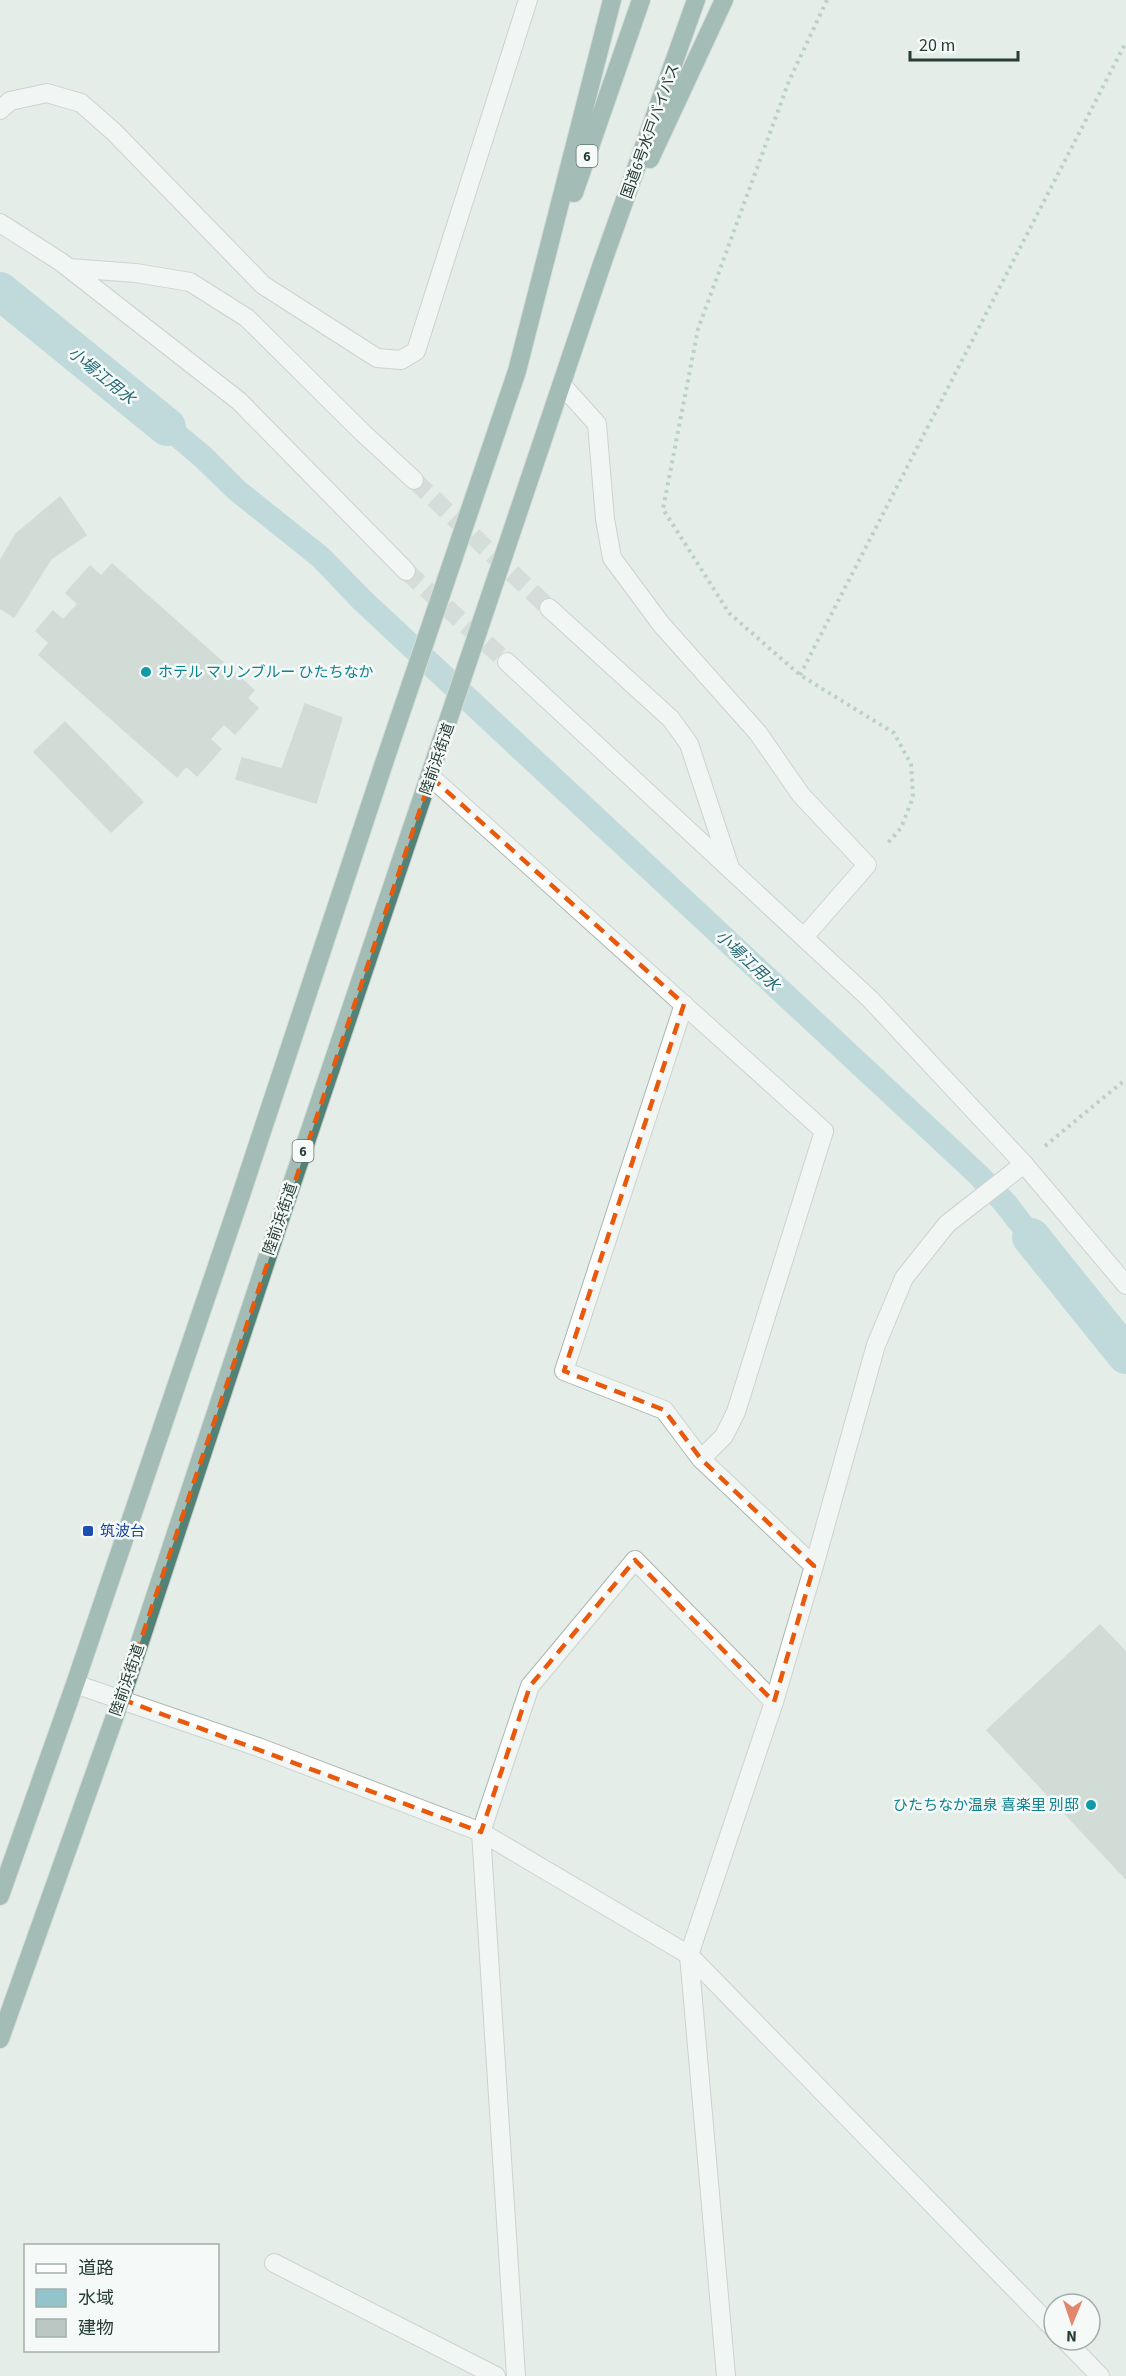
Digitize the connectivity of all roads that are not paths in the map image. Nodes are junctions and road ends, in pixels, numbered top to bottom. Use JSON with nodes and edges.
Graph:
{"nodes":[{"id":1,"x":528,"y":0,"type":"edge"},
{"id":2,"x":612,"y":0,"type":"edge"},
{"id":3,"x":641,"y":0,"type":"edge"},
{"id":4,"x":696,"y":0,"type":"edge"},
{"id":5,"x":724,"y":0,"type":"edge"},
{"id":6,"x":0,"y":110,"type":"edge"},
{"id":7,"x":0,"y":223,"type":"edge"},
{"id":8,"x":603,"y":261,"type":"junction"},
{"id":9,"x":69,"y":268,"type":"junction"},
{"id":10,"x":534,"y":311,"type":"junction"},
{"id":11,"x":562,"y":385,"type":"junction"},
{"id":12,"x":414,"y":480,"type":"tunnel mouth"},
{"id":13,"x":406,"y":571,"type":"tunnel mouth"},
{"id":14,"x":549,"y":608,"type":"tunnel mouth"},
{"id":15,"x":507,"y":662,"type":"tunnel mouth"},
{"id":16,"x":431,"y":777,"type":"junction"},
{"id":17,"x":730,"y":868,"type":"junction"},
{"id":18,"x":804,"y":937,"type":"junction"},
{"id":19,"x":684,"y":1004,"type":"junction"},
{"id":20,"x":1024,"y":1164,"type":"junction"},
{"id":21,"x":1126,"y":1285,"type":"edge"},
{"id":22,"x":701,"y":1459,"type":"junction"},
{"id":23,"x":814,"y":1566,"type":"junction"},
{"id":24,"x":75,"y":1684,"type":"junction"},
{"id":25,"x":121,"y":1699,"type":"junction"},
{"id":26,"x":774,"y":1702,"type":"junction"},
{"id":27,"x":481,"y":1833,"type":"junction"},
{"id":28,"x":0,"y":1896,"type":"edge"},
{"id":29,"x":689,"y":1955,"type":"junction"},
{"id":30,"x":0,"y":2039,"type":"edge"},
{"id":31,"x":274,"y":2263,"type":"dead end"},
{"id":32,"x":1042,"y":2317,"type":"edge"},
{"id":33,"x":1077,"y":2352,"type":"edge"},
{"id":34,"x":496,"y":2376,"type":"edge"},
{"id":35,"x":516,"y":2376,"type":"edge"},
{"id":36,"x":726,"y":2376,"type":"edge"},
{"id":37,"x":1100,"y":2376,"type":"edge"}],
"edges":[{"from":1,"to":6,"type":"street"},
{"from":2,"to":10,"type":"highway"},
{"from":3,"to":10,"type":"highway","number":"6"},
{"from":4,"to":8,"type":"highway","name":"国道6号水戸バイパス","number":"6"},
{"from":5,"to":8,"type":"highway"},
{"from":7,"to":9,"type":"street"},
{"from":8,"to":11,"type":"highway","name":"陸前浜街道","number":"6"},
{"from":9,"to":12,"type":"street"},
{"from":9,"to":13,"type":"street"},
{"from":10,"to":24,"type":"highway","number":"6"},
{"from":11,"to":16,"type":"highway","name":"陸前浜街道","number":"6"},
{"from":11,"to":18,"type":"street"},
{"from":14,"to":17,"type":"street"},
{"from":15,"to":17,"type":"street"},
{"from":16,"to":19,"type":"street"},
{"from":16,"to":25,"type":"highway","name":"陸前浜街道","number":"6"},
{"from":17,"to":18,"type":"street"},
{"from":18,"to":20,"type":"street"},
{"from":19,"to":22,"type":"street"},
{"from":19,"to":22,"type":"street"},
{"from":20,"to":21,"type":"street"},
{"from":20,"to":23,"type":"street"},
{"from":22,"to":23,"type":"street"},
{"from":23,"to":26,"type":"street"},
{"from":24,"to":25,"type":"street"},
{"from":24,"to":28,"type":"highway","number":"6"},
{"from":25,"to":27,"type":"street"},
{"from":25,"to":30,"type":"highway","name":"陸前浜街道","number":"6"},
{"from":26,"to":27,"type":"street"},
{"from":26,"to":29,"type":"street"},
{"from":27,"to":29,"type":"street"},
{"from":27,"to":35,"type":"street"},
{"from":29,"to":32,"type":"street"},
{"from":29,"to":36,"type":"street"},
{"from":31,"to":34,"type":"street"},
{"from":33,"to":37,"type":"street"}]}
